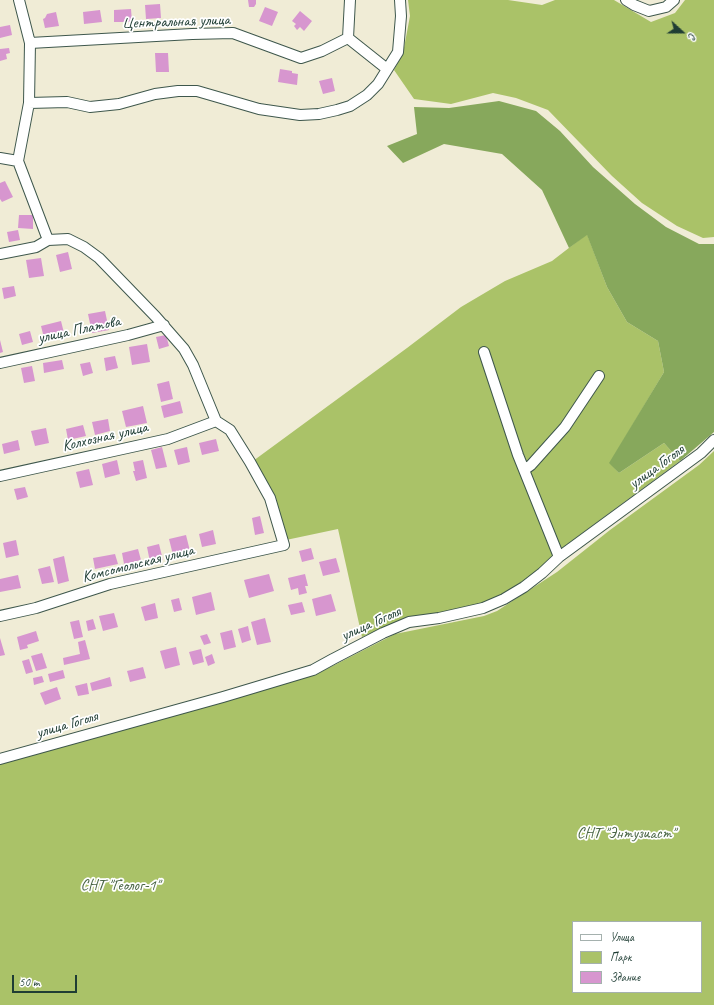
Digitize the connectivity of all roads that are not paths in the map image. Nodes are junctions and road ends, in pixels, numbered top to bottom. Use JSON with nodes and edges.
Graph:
{"nodes":[{"id":1,"x":19,"y":0,"type":"edge"},
{"id":2,"x":350,"y":0,"type":"edge"},
{"id":3,"x":400,"y":0,"type":"edge"},
{"id":4,"x":626,"y":0,"type":"edge"},
{"id":5,"x":674,"y":0,"type":"edge"},
{"id":6,"x":348,"y":38,"type":"junction"},
{"id":7,"x":30,"y":43,"type":"junction"},
{"id":8,"x":387,"y":69,"type":"junction"},
{"id":9,"x":29,"y":103,"type":"junction"},
{"id":10,"x":0,"y":158,"type":"edge"},
{"id":11,"x":18,"y":161,"type":"junction"},
{"id":12,"x":48,"y":240,"type":"junction"},
{"id":13,"x":0,"y":254,"type":"edge"},
{"id":14,"x":164,"y":325,"type":"junction"},
{"id":15,"x":484,"y":352,"type":"dead end"},
{"id":16,"x":0,"y":363,"type":"edge"},
{"id":17,"x":599,"y":376,"type":"dead end"},
{"id":18,"x":216,"y":421,"type":"junction"},
{"id":19,"x":714,"y":440,"type":"edge"},
{"id":20,"x":524,"y":470,"type":"junction"},
{"id":21,"x":0,"y":476,"type":"edge"},
{"id":22,"x":559,"y":556,"type":"junction"},
{"id":23,"x":0,"y":616,"type":"edge"},
{"id":24,"x":0,"y":759,"type":"edge"}],
"edges":[{"from":1,"to":7,"type":"street"},
{"from":2,"to":6,"type":"street"},
{"from":3,"to":8,"type":"street"},
{"from":4,"to":5,"type":"street"},
{"from":6,"to":7,"type":"street","name":"Центральная улица"},
{"from":6,"to":8,"type":"street"},
{"from":7,"to":9,"type":"street"},
{"from":8,"to":9,"type":"street"},
{"from":9,"to":11,"type":"street"},
{"from":10,"to":11,"type":"street"},
{"from":11,"to":12,"type":"street"},
{"from":12,"to":13,"type":"street"},
{"from":12,"to":14,"type":"street"},
{"from":14,"to":16,"type":"street","name":"улица Платова"},
{"from":14,"to":18,"type":"street"},
{"from":15,"to":20,"type":"street"},
{"from":17,"to":20,"type":"street"},
{"from":18,"to":21,"type":"street","name":"Колхозная улица"},
{"from":18,"to":23,"type":"street","name":"Комсомольская улица"},
{"from":19,"to":22,"type":"street","name":"улица Гоголя"},
{"from":20,"to":22,"type":"street"},
{"from":22,"to":24,"type":"street","name":"улица Гоголя"}]}
